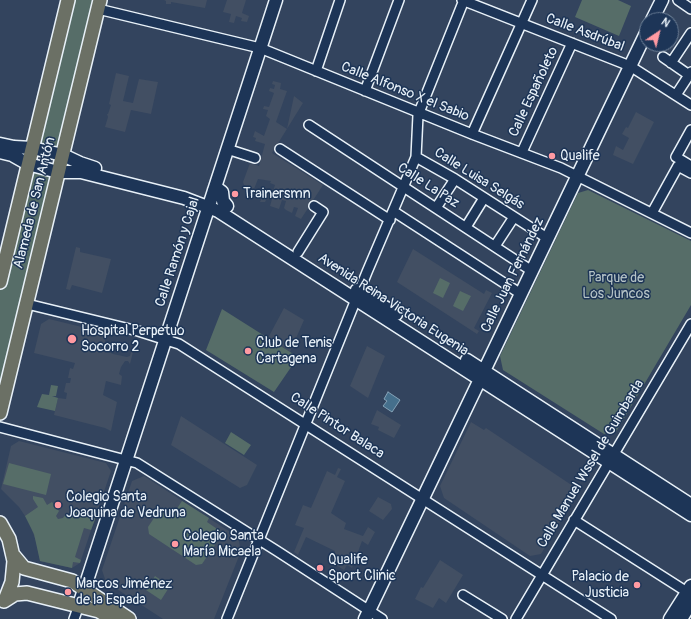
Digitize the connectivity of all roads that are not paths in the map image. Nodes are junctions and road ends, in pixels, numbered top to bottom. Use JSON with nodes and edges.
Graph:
{"nodes":[{"id":1,"x":276,"y":0,"type":"edge"},
{"id":2,"x":340,"y":0,"type":"edge"},
{"id":3,"x":399,"y":0,"type":"edge"},
{"id":4,"x":463,"y":0,"type":"edge"},
{"id":5,"x":532,"y":0,"type":"edge"},
{"id":6,"x":662,"y":0,"type":"edge"},
{"id":7,"x":678,"y":0,"type":"edge"},
{"id":8,"x":66,"y":1,"type":"edge"},
{"id":9,"x":99,"y":4,"type":"edge"},
{"id":10,"x":691,"y":9,"type":"edge"},
{"id":11,"x":656,"y":12,"type":"edge"},
{"id":12,"x":522,"y":24,"type":"junction"},
{"id":13,"x":691,"y":33,"type":"edge"},
{"id":14,"x":572,"y":43,"type":"junction"},
{"id":15,"x":639,"y":47,"type":"edge"},
{"id":16,"x":260,"y":48,"type":"junction"},
{"id":17,"x":663,"y":57,"type":"dead end"},
{"id":18,"x":671,"y":63,"type":"junction"},
{"id":19,"x":630,"y":66,"type":"junction"},
{"id":20,"x":316,"y":71,"type":"junction"},
{"id":21,"x":690,"y":74,"type":"edge"},
{"id":22,"x":365,"y":91,"type":"junction"},
{"id":23,"x":676,"y":95,"type":"junction"},
{"id":24,"x":691,"y":105,"type":"edge"},
{"id":25,"x":419,"y":112,"type":"junction"},
{"id":26,"x":310,"y":126,"type":"dead end"},
{"id":27,"x":691,"y":130,"type":"edge"},
{"id":28,"x":472,"y":134,"type":"junction"},
{"id":29,"x":0,"y":144,"type":"edge"},
{"id":30,"x":32,"y":148,"type":"junction"},
{"id":31,"x":228,"y":149,"type":"junction"},
{"id":32,"x":280,"y":149,"type":"dead end"},
{"id":33,"x":0,"y":152,"type":"edge"},
{"id":34,"x":522,"y":152,"type":"junction"},
{"id":35,"x":63,"y":155,"type":"junction"},
{"id":36,"x":416,"y":157,"type":"junction"},
{"id":37,"x":255,"y":158,"type":"dead end"},
{"id":38,"x":28,"y":164,"type":"junction"},
{"id":39,"x":691,"y":166,"type":"edge"},
{"id":40,"x":58,"y":172,"type":"junction"},
{"id":41,"x":691,"y":173,"type":"edge"},
{"id":42,"x":577,"y":176,"type":"junction"},
{"id":43,"x":455,"y":179,"type":"junction"},
{"id":44,"x":403,"y":186,"type":"junction"},
{"id":45,"x":212,"y":198,"type":"junction"},
{"id":46,"x":484,"y":198,"type":"junction"},
{"id":47,"x":314,"y":206,"type":"dead end"},
{"id":48,"x":436,"y":208,"type":"junction"},
{"id":49,"x":393,"y":211,"type":"junction"},
{"id":50,"x":652,"y":213,"type":"junction"},
{"id":51,"x":514,"y":217,"type":"junction"},
{"id":52,"x":390,"y":220,"type":"junction"},
{"id":53,"x":466,"y":227,"type":"junction"},
{"id":54,"x":691,"y":233,"type":"edge"},
{"id":55,"x":548,"y":238,"type":"junction"},
{"id":56,"x":495,"y":246,"type":"junction"},
{"id":57,"x":298,"y":252,"type":"junction"},
{"id":58,"x":532,"y":270,"type":"junction"},
{"id":59,"x":0,"y":282,"type":"edge"},
{"id":60,"x":521,"y":294,"type":"junction"},
{"id":61,"x":358,"y":295,"type":"junction"},
{"id":62,"x":26,"y":304,"type":"junction"},
{"id":63,"x":691,"y":324,"type":"edge"},
{"id":64,"x":166,"y":339,"type":"junction"},
{"id":65,"x":480,"y":379,"type":"junction"},
{"id":66,"x":0,"y":413,"type":"edge"},
{"id":67,"x":306,"y":423,"type":"junction"},
{"id":68,"x":0,"y":427,"type":"edge"},
{"id":69,"x":611,"y":458,"type":"junction"},
{"id":70,"x":126,"y":459,"type":"junction"},
{"id":71,"x":423,"y":498,"type":"junction"},
{"id":72,"x":691,"y":505,"type":"edge"},
{"id":73,"x":691,"y":515,"type":"edge"},
{"id":74,"x":574,"y":520,"type":"junction"},
{"id":75,"x":0,"y":523,"type":"edge"},
{"id":76,"x":260,"y":540,"type":"junction"},
{"id":77,"x":14,"y":556,"type":"junction"},
{"id":78,"x":542,"y":575,"type":"junction"},
{"id":79,"x":84,"y":589,"type":"junction"},
{"id":80,"x":463,"y":594,"type":"dead end"},
{"id":81,"x":690,"y":594,"type":"edge"},
{"id":82,"x":2,"y":604,"type":"edge"},
{"id":83,"x":79,"y":605,"type":"junction"},
{"id":84,"x":367,"y":615,"type":"edge"},
{"id":85,"x":74,"y":619,"type":"edge"},
{"id":86,"x":112,"y":619,"type":"edge"},
{"id":87,"x":129,"y":619,"type":"edge"},
{"id":88,"x":227,"y":619,"type":"edge"},
{"id":89,"x":382,"y":619,"type":"edge"},
{"id":90,"x":502,"y":619,"type":"edge"},
{"id":91,"x":516,"y":619,"type":"edge"},
{"id":92,"x":611,"y":619,"type":"edge"},
{"id":93,"x":670,"y":619,"type":"edge"},
{"id":94,"x":681,"y":619,"type":"edge"}],
"edges":[{"from":1,"to":16,"type":"main road","name":"Calle Ramón y Cajal"},
{"from":2,"to":20,"type":"street"},
{"from":3,"to":22,"type":"street"},
{"from":4,"to":12,"type":"street","name":"Calle Asdrúbal"},
{"from":4,"to":25,"type":"street"},
{"from":5,"to":12,"type":"street"},
{"from":6,"to":11,"type":"main road"},
{"from":7,"to":10,"type":"street"},
{"from":8,"to":30,"type":"main road","name":"Alameda de San Antón"},
{"from":9,"to":16,"type":"street","name":"Calle Alfonso X el Sabio"},
{"from":9,"to":35,"type":"main road","name":"Alameda de San Antón"},
{"from":12,"to":14,"type":"street","name":"Calle Asdrúbal"},
{"from":12,"to":28,"type":"street"},
{"from":13,"to":18,"type":"street"},
{"from":14,"to":19,"type":"street","name":"Calle Asdrúbal"},
{"from":14,"to":34,"type":"street","name":"Calle Españoleto"},
{"from":15,"to":19,"type":"main road","name":"Calle Juan Fernández"},
{"from":16,"to":20,"type":"street","name":"Calle Alfonso X el Sabio"},
{"from":16,"to":31,"type":"main road","name":"Calle Ramón y Cajal"},
{"from":17,"to":18,"type":"street"},
{"from":18,"to":21,"type":"street"},
{"from":19,"to":23,"type":"street","name":"Calle Asdrúbal"},
{"from":19,"to":42,"type":"main road","name":"Calle Juan Fernández"},
{"from":20,"to":22,"type":"street","name":"Calle Alfonso X el Sabio"},
{"from":21,"to":23,"type":"street"},
{"from":22,"to":25,"type":"street","name":"Calle Alfonso X el Sabio"},
{"from":23,"to":24,"type":"street","name":"Calle Asdrúbal"},
{"from":25,"to":28,"type":"street","name":"Calle Alfonso X el Sabio"},
{"from":25,"to":36,"type":"street"},
{"from":26,"to":44,"type":"street","name":"Calle La Paz"},
{"from":27,"to":39,"type":"street"},
{"from":28,"to":34,"type":"street","name":"Calle Alfonso X el Sabio"},
{"from":29,"to":30,"type":"main road","name":"Avenida Reina Victoria Eugenia"},
{"from":30,"to":35,"type":"main road","name":"Avenida Reina Victoria Eugenia"},
{"from":30,"to":38,"type":"main road","name":"Alameda de San Antón"},
{"from":31,"to":37,"type":"street"},
{"from":31,"to":45,"type":"main road","name":"Calle Ramón y Cajal"},
{"from":32,"to":52,"type":"street"},
{"from":33,"to":38,"type":"main road","name":"Avenida Reina Victoria Eugenia"},
{"from":34,"to":42,"type":"street","name":"Calle Alfonso X el Sabio"},
{"from":35,"to":40,"type":"main road","name":"Alameda de San Antón"},
{"from":35,"to":45,"type":"main road","name":"Avenida Reina Victoria Eugenia"},
{"from":36,"to":43,"type":"street","name":"Calle Luisa Selgás"},
{"from":36,"to":44,"type":"street"},
{"from":38,"to":40,"type":"main road","name":"Avenida Reina Victoria Eugenia"},
{"from":38,"to":59,"type":"main road","name":"Alameda de San Antón"},
{"from":40,"to":45,"type":"main road","name":"Avenida Reina Victoria Eugenia"},
{"from":40,"to":62,"type":"main road","name":"Alameda de San Antón"},
{"from":41,"to":50,"type":"street"},
{"from":42,"to":50,"type":"street","name":"Calle Alfonso X el Sabio"},
{"from":42,"to":55,"type":"main road","name":"Calle Juan Fernández"},
{"from":43,"to":46,"type":"street","name":"Calle Luisa Selgás"},
{"from":43,"to":48,"type":"street"},
{"from":44,"to":48,"type":"street","name":"Calle La Paz"},
{"from":44,"to":49,"type":"street"},
{"from":45,"to":57,"type":"main road","name":"Avenida Reina Victoria Eugenia"},
{"from":45,"to":61,"type":"main road","name":"Avenida Reina Victoria Eugenia"},
{"from":45,"to":64,"type":"main road","name":"Calle Ramón y Cajal"},
{"from":46,"to":51,"type":"street","name":"Calle Luisa Selgás"},
{"from":46,"to":53,"type":"street"},
{"from":47,"to":57,"type":"street"},
{"from":48,"to":53,"type":"street","name":"Calle La Paz"},
{"from":49,"to":52,"type":"street"},
{"from":49,"to":60,"type":"street"},
{"from":50,"to":54,"type":"street","name":"Calle Alfonso X el Sabio"},
{"from":51,"to":55,"type":"street","name":"Calle Luisa Selgás"},
{"from":51,"to":56,"type":"street"},
{"from":52,"to":61,"type":"street"},
{"from":53,"to":56,"type":"street","name":"Calle La Paz"},
{"from":55,"to":58,"type":"main road","name":"Calle Juan Fernández"},
{"from":56,"to":58,"type":"street","name":"Calle La Paz"},
{"from":57,"to":61,"type":"main road","name":"Avenida Reina Victoria Eugenia"},
{"from":58,"to":60,"type":"main road","name":"Calle Juan Fernández"},
{"from":60,"to":65,"type":"main road","name":"Calle Juan Fernández"},
{"from":61,"to":65,"type":"main road","name":"Avenida Reina Victoria Eugenia"},
{"from":61,"to":65,"type":"main road","name":"Avenida Reina Victoria Eugenia"},
{"from":61,"to":67,"type":"street"},
{"from":62,"to":64,"type":"street","name":"Calle Pintor Balaca"},
{"from":62,"to":66,"type":"main road","name":"Alameda de San Antón"},
{"from":63,"to":69,"type":"street","name":"Calle Manuel Wssel de Guimbarda"},
{"from":64,"to":67,"type":"street","name":"Calle Pintor Balaca"},
{"from":64,"to":70,"type":"main road","name":"Calle Ramón y Cajal"},
{"from":65,"to":69,"type":"main road","name":"Avenida Reina Victoria Eugenia"},
{"from":65,"to":71,"type":"main road","name":"Calle Juan Fernández"},
{"from":67,"to":71,"type":"street","name":"Calle Pintor Balaca"},
{"from":67,"to":76,"type":"street"},
{"from":68,"to":70,"type":"street"},
{"from":69,"to":72,"type":"main road","name":"Avenida Reina Victoria Eugenia"},
{"from":69,"to":73,"type":"main road","name":"Avenida Reina Victoria Eugenia"},
{"from":69,"to":74,"type":"street","name":"Calle Manuel Wssel de Guimbarda"},
{"from":70,"to":76,"type":"street"},
{"from":70,"to":79,"type":"main road","name":"Calle Ramón y Cajal"},
{"from":71,"to":78,"type":"street","name":"Calle Pintor Balaca"},
{"from":71,"to":84,"type":"main road","name":"Calle Juan Fernández"},
{"from":74,"to":78,"type":"street","name":"Calle Manuel Wssel de Guimbarda"},
{"from":74,"to":81,"type":"street"},
{"from":75,"to":77,"type":"main road"},
{"from":76,"to":84,"type":"street"},
{"from":76,"to":88,"type":"street"},
{"from":77,"to":79,"type":"main road"},
{"from":77,"to":82,"type":"main road"},
{"from":78,"to":91,"type":"street","name":"Calle Manuel Wssel de Guimbarda"},
{"from":78,"to":92,"type":"street","name":"Calle Pintor Balaca"},
{"from":79,"to":83,"type":"main road","name":"Calle Ramón y Cajal"},
{"from":79,"to":87,"type":"main road"},
{"from":80,"to":90,"type":"street"},
{"from":81,"to":93,"type":"main road"},
{"from":81,"to":94,"type":"main road"},
{"from":82,"to":83,"type":"main road"},
{"from":83,"to":85,"type":"street"},
{"from":83,"to":86,"type":"main road"},
{"from":84,"to":89,"type":"street"}]}
